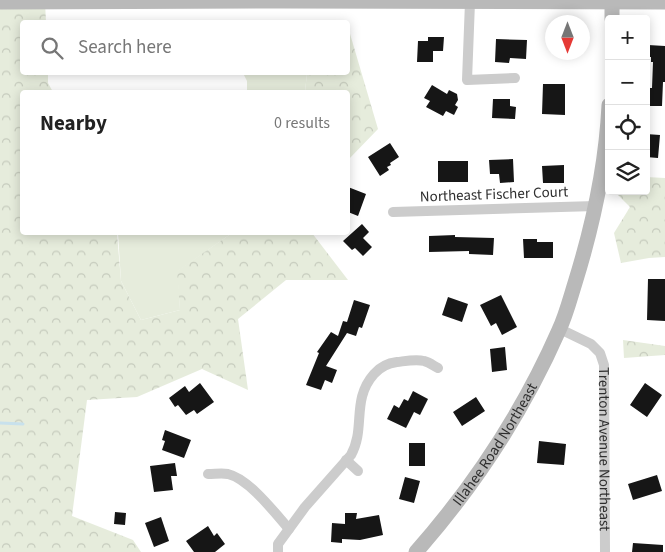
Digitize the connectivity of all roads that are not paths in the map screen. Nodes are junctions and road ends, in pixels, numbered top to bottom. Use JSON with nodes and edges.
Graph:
{"nodes":[{"id":1,"x":99,"y":1,"type":"edge"},
{"id":2,"x":612,"y":1,"type":"edge"},
{"id":3,"x":0,"y":2,"type":"edge"},
{"id":4,"x":470,"y":2,"type":"junction"},
{"id":5,"x":665,"y":2,"type":"edge"},
{"id":6,"x":612,"y":15,"type":"edge"},
{"id":7,"x":515,"y":78,"type":"dead end"},
{"id":8,"x":605,"y":150,"type":"edge"},
{"id":9,"x":596,"y":206,"type":"junction"},
{"id":10,"x":393,"y":212,"type":"dead end"},
{"id":11,"x":560,"y":329,"type":"junction"},
{"id":12,"x":438,"y":368,"type":"dead end"},
{"id":13,"x":346,"y":460,"type":"junction"},
{"id":14,"x":358,"y":471,"type":"dead end"},
{"id":15,"x":208,"y":474,"type":"dead end"},
{"id":16,"x":288,"y":529,"type":"junction"},
{"id":17,"x":278,"y":552,"type":"edge"},
{"id":18,"x":416,"y":552,"type":"edge"},
{"id":19,"x":605,"y":552,"type":"edge"}],
"edges":[{"from":1,"to":3,"type":"main road"},
{"from":1,"to":4,"type":"main road"},
{"from":2,"to":4,"type":"main road"},
{"from":2,"to":5,"type":"main road"},
{"from":2,"to":6,"type":"main road"},
{"from":4,"to":7,"type":"street"},
{"from":8,"to":9,"type":"main road"},
{"from":9,"to":10,"type":"street","name":"Northeast Fischer Court"},
{"from":9,"to":11,"type":"main road"},
{"from":11,"to":18,"type":"main road","name":"Illahee Road Northeast"},
{"from":11,"to":19,"type":"street","name":"Trenton Avenue Northeast"},
{"from":12,"to":13,"type":"street"},
{"from":13,"to":14,"type":"street"},
{"from":13,"to":16,"type":"street"},
{"from":15,"to":16,"type":"street"},
{"from":16,"to":17,"type":"street"}]}
